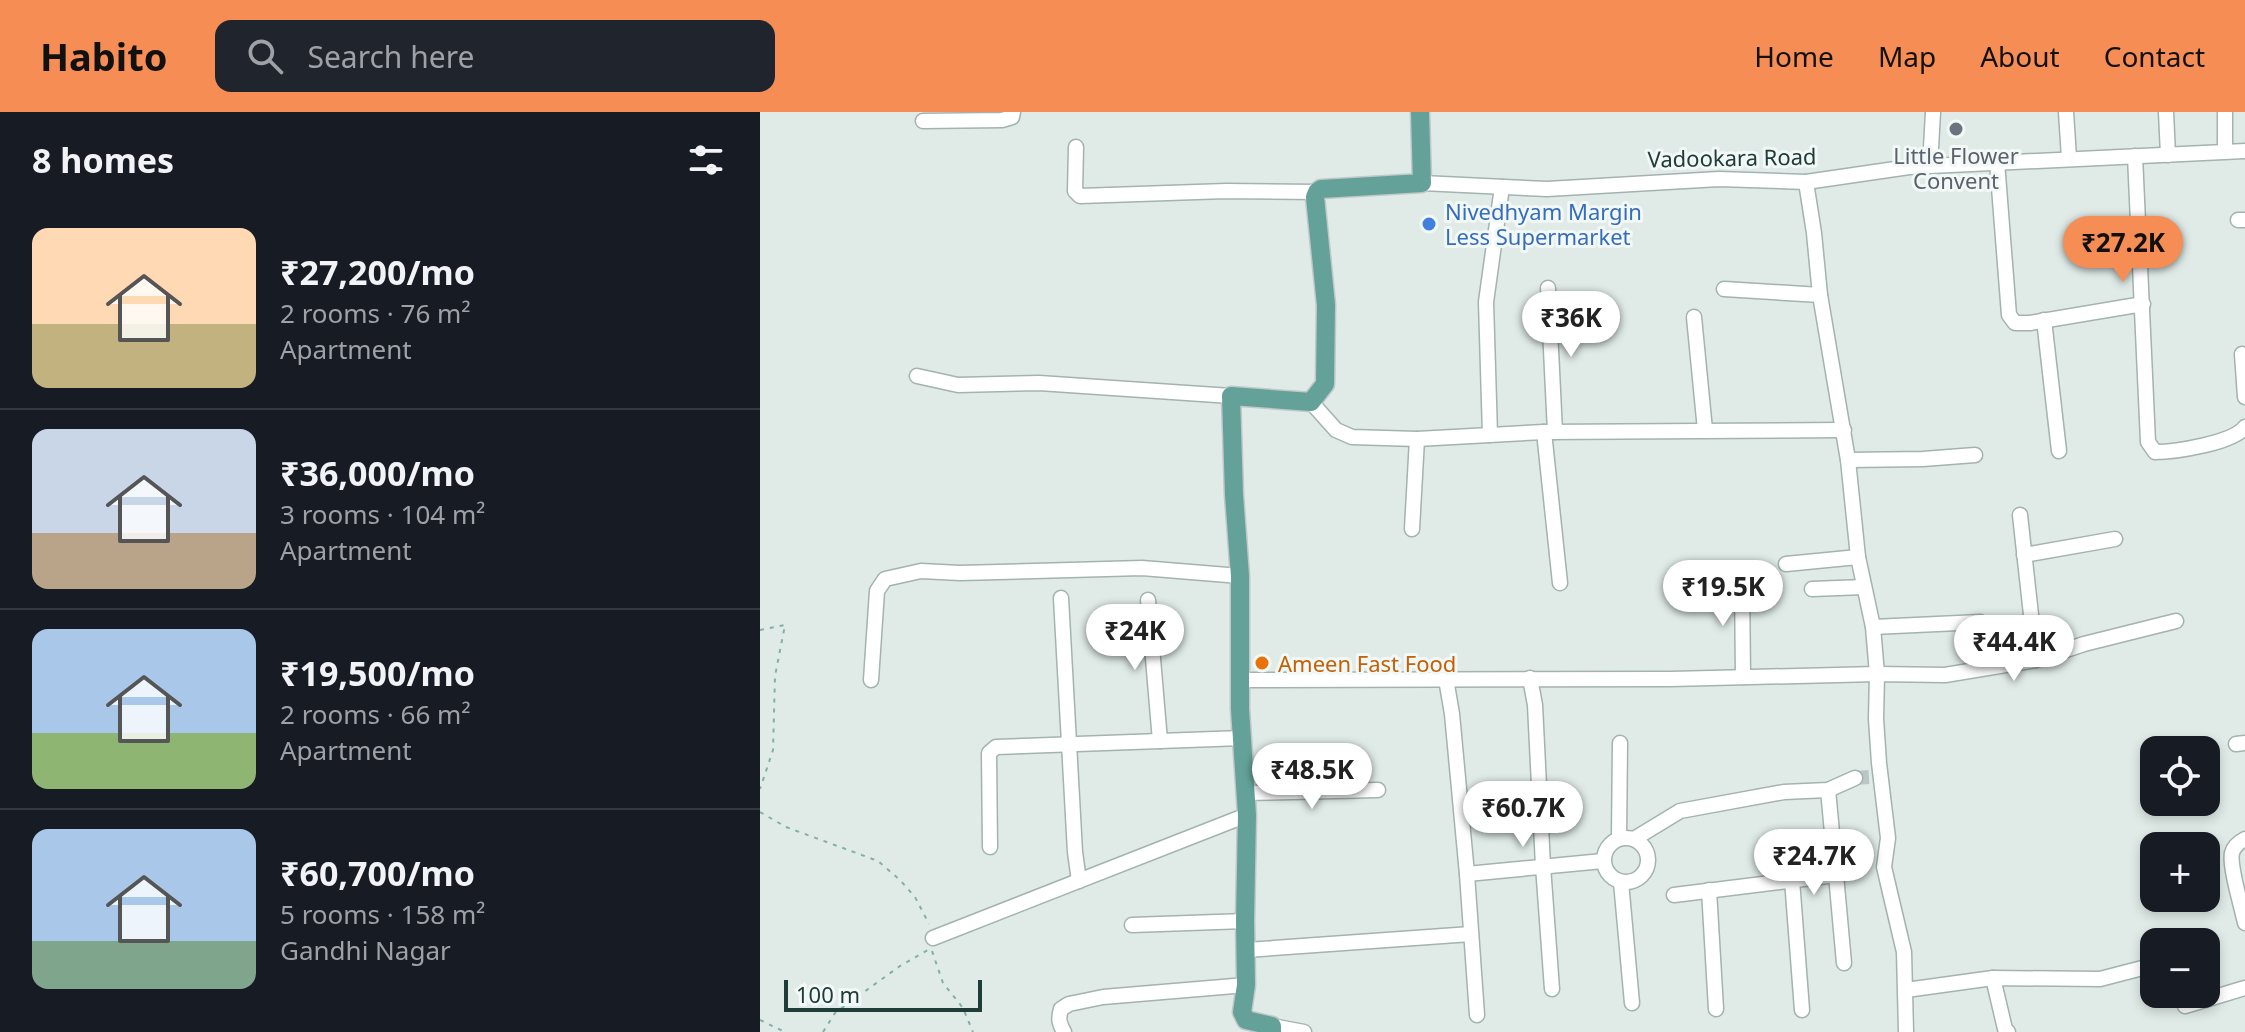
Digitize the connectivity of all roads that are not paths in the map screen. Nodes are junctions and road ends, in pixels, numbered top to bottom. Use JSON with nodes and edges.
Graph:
{"nodes":[{"id":1,"x":1013,"y":112,"type":"edge"},
{"id":2,"x":1420,"y":112,"type":"edge"},
{"id":3,"x":1933,"y":112,"type":"edge"},
{"id":4,"x":2066,"y":112,"type":"edge"},
{"id":5,"x":2166,"y":112,"type":"edge"},
{"id":6,"x":2225,"y":112,"type":"edge"},
{"id":7,"x":923,"y":121,"type":"dead end"},
{"id":8,"x":1076,"y":147,"type":"dead end"},
{"id":9,"x":2225,"y":151,"type":"junction"},
{"id":10,"x":2245,"y":151,"type":"edge"},
{"id":11,"x":2168,"y":155,"type":"junction"},
{"id":12,"x":2135,"y":156,"type":"junction"},
{"id":13,"x":2069,"y":158,"type":"junction"},
{"id":14,"x":1997,"y":162,"type":"junction"},
{"id":15,"x":1930,"y":166,"type":"junction"},
{"id":16,"x":1806,"y":182,"type":"junction"},
{"id":17,"x":1422,"y":183,"type":"junction"},
{"id":18,"x":1502,"y":187,"type":"junction"},
{"id":19,"x":1317,"y":192,"type":"junction"},
{"id":20,"x":1548,"y":288,"type":"dead end"},
{"id":21,"x":1724,"y":289,"type":"dead end"},
{"id":22,"x":1820,"y":295,"type":"junction"},
{"id":23,"x":2143,"y":304,"type":"junction"},
{"id":24,"x":1694,"y":317,"type":"dead end"},
{"id":25,"x":2044,"y":320,"type":"junction"},
{"id":26,"x":2242,"y":354,"type":"dead end"},
{"id":27,"x":917,"y":376,"type":"dead end"},
{"id":28,"x":1231,"y":396,"type":"junction"},
{"id":29,"x":2245,"y":397,"type":"edge"},
{"id":30,"x":1311,"y":402,"type":"junction"},
{"id":31,"x":2245,"y":427,"type":"edge"},
{"id":32,"x":1705,"y":430,"type":"junction"},
{"id":33,"x":1844,"y":430,"type":"junction"},
{"id":34,"x":1550,"y":432,"type":"junction"},
{"id":35,"x":1490,"y":435,"type":"junction"},
{"id":36,"x":1417,"y":439,"type":"junction"},
{"id":37,"x":2059,"y":451,"type":"dead end"},
{"id":38,"x":1975,"y":455,"type":"dead end"},
{"id":39,"x":1848,"y":460,"type":"junction"},
{"id":40,"x":2020,"y":515,"type":"dead end"},
{"id":41,"x":1412,"y":529,"type":"dead end"},
{"id":42,"x":2115,"y":539,"type":"dead end"},
{"id":43,"x":2024,"y":555,"type":"junction"},
{"id":44,"x":1858,"y":557,"type":"junction"},
{"id":45,"x":1786,"y":564,"type":"dead end"},
{"id":46,"x":1240,"y":576,"type":"junction"},
{"id":47,"x":1742,"y":580,"type":"dead end"},
{"id":48,"x":1560,"y":583,"type":"dead end"},
{"id":49,"x":1864,"y":587,"type":"junction"},
{"id":50,"x":1812,"y":589,"type":"dead end"},
{"id":51,"x":1061,"y":598,"type":"dead end"},
{"id":52,"x":1148,"y":600,"type":"dead end"},
{"id":53,"x":2176,"y":621,"type":"dead end"},
{"id":54,"x":1980,"y":622,"type":"dead end"},
{"id":55,"x":1873,"y":627,"type":"junction"},
{"id":56,"x":2036,"y":660,"type":"junction"},
{"id":57,"x":1877,"y":674,"type":"junction"},
{"id":58,"x":1743,"y":677,"type":"junction"},
{"id":59,"x":1530,"y":678,"type":"junction"},
{"id":60,"x":1446,"y":679,"type":"junction"},
{"id":61,"x":871,"y":680,"type":"dead end"},
{"id":62,"x":1240,"y":680,"type":"junction"},
{"id":63,"x":1242,"y":738,"type":"junction"},
{"id":64,"x":1160,"y":741,"type":"junction"},
{"id":65,"x":1620,"y":743,"type":"dead end"},
{"id":66,"x":1069,"y":745,"type":"junction"},
{"id":67,"x":1868,"y":778,"type":"junction"},
{"id":68,"x":1378,"y":790,"type":"dead end"},
{"id":69,"x":1828,"y":790,"type":"junction"},
{"id":70,"x":1245,"y":793,"type":"junction"},
{"id":71,"x":1247,"y":815,"type":"junction"},
{"id":72,"x":1626,"y":838,"type":"junction"},
{"id":73,"x":2245,"y":839,"type":"edge"},
{"id":74,"x":990,"y":847,"type":"dead end"},
{"id":75,"x":1603,"y":861,"type":"junction"},
{"id":76,"x":1543,"y":866,"type":"junction"},
{"id":77,"x":1467,"y":874,"type":"junction"},
{"id":78,"x":1836,"y":875,"type":"junction"},
{"id":79,"x":1792,"y":880,"type":"junction"},
{"id":80,"x":1079,"y":881,"type":"junction"},
{"id":81,"x":1621,"y":882,"type":"junction"},
{"id":82,"x":1709,"y":890,"type":"junction"},
{"id":83,"x":1674,"y":895,"type":"dead end"},
{"id":84,"x":1245,"y":921,"type":"junction"},
{"id":85,"x":2245,"y":923,"type":"edge"},
{"id":86,"x":1132,"y":925,"type":"dead end"},
{"id":87,"x":1471,"y":934,"type":"junction"},
{"id":88,"x":933,"y":938,"type":"road end"},
{"id":89,"x":1246,"y":950,"type":"junction"},
{"id":90,"x":1844,"y":963,"type":"dead end"},
{"id":91,"x":2140,"y":969,"type":"edge"},
{"id":92,"x":1993,"y":978,"type":"junction"},
{"id":93,"x":1246,"y":985,"type":"junction"},
{"id":94,"x":2245,"y":988,"type":"edge"},
{"id":95,"x":1552,"y":989,"type":"dead end"},
{"id":96,"x":1906,"y":990,"type":"junction"},
{"id":97,"x":2220,"y":996,"type":"edge"},
{"id":98,"x":1632,"y":1003,"type":"dead end"},
{"id":99,"x":1716,"y":1009,"type":"dead end"},
{"id":100,"x":1802,"y":1010,"type":"dead end"},
{"id":101,"x":1477,"y":1015,"type":"dead end"},
{"id":102,"x":1272,"y":1029,"type":"edge"},
{"id":103,"x":1064,"y":1032,"type":"edge"},
{"id":104,"x":1304,"y":1032,"type":"edge"},
{"id":105,"x":1906,"y":1032,"type":"edge"},
{"id":106,"x":2008,"y":1032,"type":"edge"}],
"edges":[{"from":1,"to":7,"type":"street"},
{"from":2,"to":17,"type":"main road"},
{"from":3,"to":15,"type":"street"},
{"from":4,"to":13,"type":"street"},
{"from":5,"to":11,"type":"street"},
{"from":6,"to":9,"type":"street"},
{"from":8,"to":19,"type":"street","name":"Vadookara Road"},
{"from":9,"to":10,"type":"street","name":"Vadookara Road"},
{"from":9,"to":11,"type":"street","name":"Vadookara Road"},
{"from":11,"to":12,"type":"street","name":"Vadookara Road"},
{"from":12,"to":13,"type":"street","name":"Vadookara Road"},
{"from":12,"to":23,"type":"street"},
{"from":13,"to":14,"type":"street","name":"Vadookara Road"},
{"from":14,"to":15,"type":"street","name":"Vadookara Road"},
{"from":14,"to":25,"type":"street"},
{"from":15,"to":16,"type":"street","name":"Vadookara Road"},
{"from":16,"to":18,"type":"street","name":"Vadookara Road"},
{"from":16,"to":22,"type":"street"},
{"from":17,"to":18,"type":"street","name":"Vadookara Road"},
{"from":17,"to":19,"type":"main road","name":"Vadookara Road"},
{"from":18,"to":35,"type":"street"},
{"from":19,"to":30,"type":"main road"},
{"from":20,"to":34,"type":"street"},
{"from":21,"to":22,"type":"street"},
{"from":22,"to":33,"type":"street"},
{"from":23,"to":25,"type":"street"},
{"from":23,"to":31,"type":"street"},
{"from":24,"to":32,"type":"street"},
{"from":25,"to":37,"type":"street"},
{"from":26,"to":29,"type":"street"},
{"from":27,"to":28,"type":"street"},
{"from":28,"to":30,"type":"main road"},
{"from":28,"to":46,"type":"main road"},
{"from":30,"to":36,"type":"street"},
{"from":32,"to":33,"type":"street"},
{"from":32,"to":34,"type":"street"},
{"from":33,"to":39,"type":"street"},
{"from":34,"to":35,"type":"street"},
{"from":34,"to":48,"type":"street"},
{"from":35,"to":36,"type":"street"},
{"from":36,"to":41,"type":"street"},
{"from":38,"to":39,"type":"street"},
{"from":39,"to":44,"type":"street"},
{"from":40,"to":43,"type":"street"},
{"from":42,"to":43,"type":"street"},
{"from":43,"to":56,"type":"street"},
{"from":44,"to":45,"type":"street"},
{"from":44,"to":49,"type":"street"},
{"from":46,"to":61,"type":"street"},
{"from":46,"to":62,"type":"main road"},
{"from":47,"to":58,"type":"street"},
{"from":49,"to":50,"type":"street"},
{"from":49,"to":55,"type":"street"},
{"from":51,"to":66,"type":"street"},
{"from":52,"to":64,"type":"street"},
{"from":53,"to":56,"type":"street"},
{"from":54,"to":55,"type":"street"},
{"from":55,"to":57,"type":"street"},
{"from":56,"to":57,"type":"street"},
{"from":57,"to":58,"type":"street"},
{"from":57,"to":67,"type":"street"},
{"from":58,"to":59,"type":"street"},
{"from":59,"to":60,"type":"street"},
{"from":59,"to":76,"type":"street"},
{"from":60,"to":62,"type":"street"},
{"from":60,"to":77,"type":"street"},
{"from":62,"to":63,"type":"main road"},
{"from":63,"to":64,"type":"street"},
{"from":63,"to":70,"type":"main road"},
{"from":64,"to":66,"type":"street"},
{"from":65,"to":72,"type":"street"},
{"from":66,"to":74,"type":"street"},
{"from":66,"to":80,"type":"street"},
{"from":67,"to":69,"type":"street"},
{"from":67,"to":96,"type":"street"},
{"from":68,"to":70,"type":"street"},
{"from":69,"to":72,"type":"street"},
{"from":69,"to":78,"type":"street"},
{"from":70,"to":71,"type":"main road"},
{"from":71,"to":80,"type":"street"},
{"from":71,"to":84,"type":"main road"},
{"from":72,"to":75,"type":"street"},
{"from":72,"to":81,"type":"street"},
{"from":73,"to":85,"type":"street"},
{"from":75,"to":76,"type":"street"},
{"from":75,"to":81,"type":"street"},
{"from":76,"to":77,"type":"street"},
{"from":76,"to":95,"type":"street"},
{"from":77,"to":87,"type":"street"},
{"from":78,"to":79,"type":"street"},
{"from":78,"to":90,"type":"street"},
{"from":79,"to":82,"type":"street"},
{"from":79,"to":100,"type":"street"},
{"from":80,"to":88,"type":"street"},
{"from":81,"to":98,"type":"street"},
{"from":82,"to":83,"type":"street"},
{"from":82,"to":99,"type":"street"},
{"from":84,"to":86,"type":"street"},
{"from":84,"to":89,"type":"main road"},
{"from":87,"to":89,"type":"street"},
{"from":87,"to":101,"type":"street"},
{"from":89,"to":93,"type":"main road"},
{"from":91,"to":92,"type":"street"},
{"from":92,"to":96,"type":"street"},
{"from":92,"to":106,"type":"street"},
{"from":93,"to":102,"type":"main road"},
{"from":93,"to":103,"type":"street"},
{"from":94,"to":97,"type":"street"},
{"from":96,"to":105,"type":"street"},
{"from":102,"to":104,"type":"street"}]}
